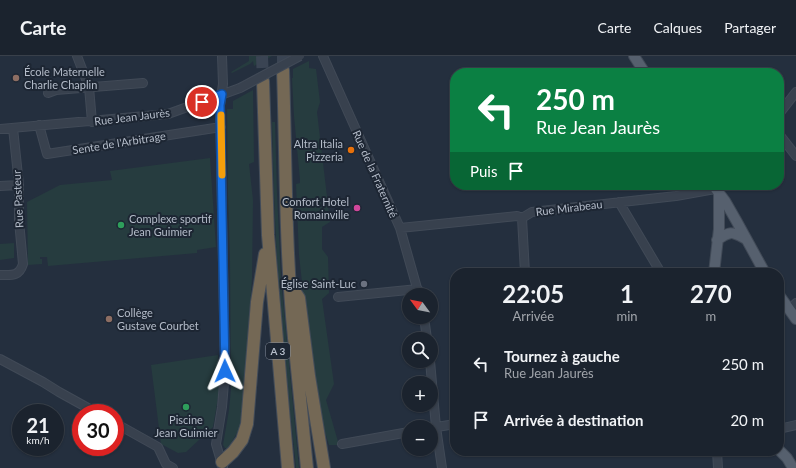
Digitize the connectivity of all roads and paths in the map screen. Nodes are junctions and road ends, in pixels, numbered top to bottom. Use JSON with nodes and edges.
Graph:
{"nodes":[{"id":1,"x":77,"y":56,"type":"edge"},
{"id":2,"x":222,"y":56,"type":"edge"},
{"id":3,"x":300,"y":56,"type":"edge"},
{"id":4,"x":323,"y":56,"type":"edge"},
{"id":5,"x":634,"y":56,"type":"edge"},
{"id":6,"x":642,"y":68,"type":"edge"},
{"id":7,"x":284,"y":70,"type":"tunnel mouth"},
{"id":8,"x":263,"y":81,"type":"tunnel mouth"},
{"id":9,"x":143,"y":83,"type":"dead end"},
{"id":10,"x":89,"y":87,"type":"junction"},
{"id":11,"x":796,"y":92,"type":"edge"},
{"id":12,"x":48,"y":93,"type":"dead end"},
{"id":13,"x":222,"y":94,"type":"junction"},
{"id":14,"x":784,"y":108,"type":"edge"},
{"id":15,"x":92,"y":122,"type":"junction"},
{"id":16,"x":39,"y":125,"type":"junction"},
{"id":17,"x":221,"y":127,"type":"junction"},
{"id":18,"x":13,"y":128,"type":"junction"},
{"id":19,"x":0,"y":129,"type":"edge"},
{"id":20,"x":784,"y":140,"type":"edge"},
{"id":21,"x":796,"y":156,"type":"edge"},
{"id":22,"x":19,"y":185,"type":"junction"},
{"id":23,"x":0,"y":186,"type":"edge"},
{"id":24,"x":710,"y":190,"type":"edge"},
{"id":25,"x":716,"y":190,"type":"edge"},
{"id":26,"x":717,"y":190,"type":"edge"},
{"id":27,"x":619,"y":202,"type":"junction"},
{"id":28,"x":522,"y":218,"type":"junction"},
{"id":29,"x":400,"y":228,"type":"junction"},
{"id":30,"x":268,"y":235,"type":"junction"},
{"id":31,"x":746,"y":239,"type":"junction"},
{"id":32,"x":717,"y":240,"type":"junction"},
{"id":33,"x":524,"y":268,"type":"edge"},
{"id":34,"x":658,"y":268,"type":"edge"},
{"id":35,"x":714,"y":268,"type":"edge"},
{"id":36,"x":762,"y":268,"type":"edge"},
{"id":37,"x":0,"y":275,"type":"edge"},
{"id":38,"x":290,"y":285,"type":"junction"},
{"id":39,"x":417,"y":288,"type":"edge"},
{"id":40,"x":402,"y":293,"type":"edge"},
{"id":41,"x":338,"y":297,"type":"dead end"},
{"id":42,"x":784,"y":299,"type":"edge"},
{"id":43,"x":792,"y":306,"type":"edge"},
{"id":44,"x":796,"y":318,"type":"edge"},
{"id":45,"x":0,"y":359,"type":"edge"},
{"id":46,"x":430,"y":368,"type":"edge"},
{"id":47,"x":81,"y":404,"type":"edge"},
{"id":48,"x":433,"y":420,"type":"edge"},
{"id":49,"x":450,"y":425,"type":"edge"},
{"id":50,"x":794,"y":425,"type":"edge"},
{"id":51,"x":438,"y":427,"type":"edge"},
{"id":52,"x":124,"y":428,"type":"edge"},
{"id":53,"x":784,"y":428,"type":"edge"},
{"id":54,"x":402,"y":433,"type":"edge"},
{"id":55,"x":342,"y":444,"type":"dead end"},
{"id":56,"x":158,"y":447,"type":"junction"},
{"id":57,"x":438,"y":450,"type":"edge"},
{"id":58,"x":717,"y":456,"type":"edge"},
{"id":59,"x":784,"y":456,"type":"edge"},
{"id":60,"x":223,"y":465,"type":"edge"},
{"id":61,"x":163,"y":468,"type":"edge"},
{"id":62,"x":173,"y":468,"type":"edge"},
{"id":63,"x":288,"y":468,"type":"edge"},
{"id":64,"x":307,"y":468,"type":"edge"},
{"id":65,"x":324,"y":468,"type":"edge"},
{"id":66,"x":442,"y":468,"type":"edge"},
{"id":67,"x":718,"y":468,"type":"edge"},
{"id":68,"x":793,"y":468,"type":"edge"}],
"edges":[{"from":1,"to":10,"type":"street"},
{"from":2,"to":13,"type":"street"},
{"from":3,"to":13,"type":"street","name":"Rue Jean Jaurès","bridge":true},
{"from":4,"to":29,"type":"street","name":"Rue de la Fraternité"},
{"from":5,"to":6,"type":"main road"},
{"from":7,"to":38,"type":"highway","number":"A 3"},
{"from":8,"to":30,"type":"highway","number":"A 3"},
{"from":9,"to":10,"type":"street"},
{"from":10,"to":12,"type":"street"},
{"from":10,"to":15,"type":"street"},
{"from":11,"to":14,"type":"street"},
{"from":13,"to":15,"type":"street","name":"Rue Jean Jaurès"},
{"from":13,"to":17,"type":"street"},
{"from":15,"to":16,"type":"street","name":"Rue Jean Jaurès"},
{"from":16,"to":17,"type":"street","name":"Sente de l'Arbitrage"},
{"from":16,"to":18,"type":"street","name":"Rue Jean Jaurès"},
{"from":17,"to":60,"type":"street"},
{"from":18,"to":19,"type":"street","name":"Rue Jean Jaurès"},
{"from":18,"to":22,"type":"street","name":"Rue Pasteur"},
{"from":20,"to":21,"type":"street"},
{"from":22,"to":23,"type":"street"},
{"from":22,"to":37,"type":"street","name":"Rue Pasteur"},
{"from":24,"to":27,"type":"street","name":"Rue Mirabeau"},
{"from":25,"to":32,"type":"main road"},
{"from":26,"to":31,"type":"main road"},
{"from":27,"to":28,"type":"street","name":"Rue Mirabeau"},
{"from":27,"to":34,"type":"street"},
{"from":28,"to":29,"type":"street","name":"Rue Mirabeau"},
{"from":28,"to":33,"type":"street"},
{"from":29,"to":39,"type":"street","name":"Rue de la Fraternité"},
{"from":30,"to":60,"type":"highway"},
{"from":30,"to":63,"type":"highway","number":"A 3"},
{"from":31,"to":32,"type":"main road"},
{"from":31,"to":36,"type":"main road"},
{"from":32,"to":35,"type":"main road"},
{"from":38,"to":64,"type":"highway","number":"A 3"},
{"from":38,"to":65,"type":"highway"},
{"from":40,"to":41,"type":"street"},
{"from":42,"to":43,"type":"main road"},
{"from":43,"to":44,"type":"main road"},
{"from":45,"to":47,"type":"street"},
{"from":46,"to":48,"type":"street"},
{"from":49,"to":51,"type":"street"},
{"from":50,"to":53,"type":"street"},
{"from":52,"to":56,"type":"street"},
{"from":54,"to":55,"type":"street"},
{"from":56,"to":61,"type":"street"},
{"from":56,"to":62,"type":"street"},
{"from":57,"to":66,"type":"street"},
{"from":58,"to":67,"type":"street"},
{"from":59,"to":68,"type":"main road"}]}
